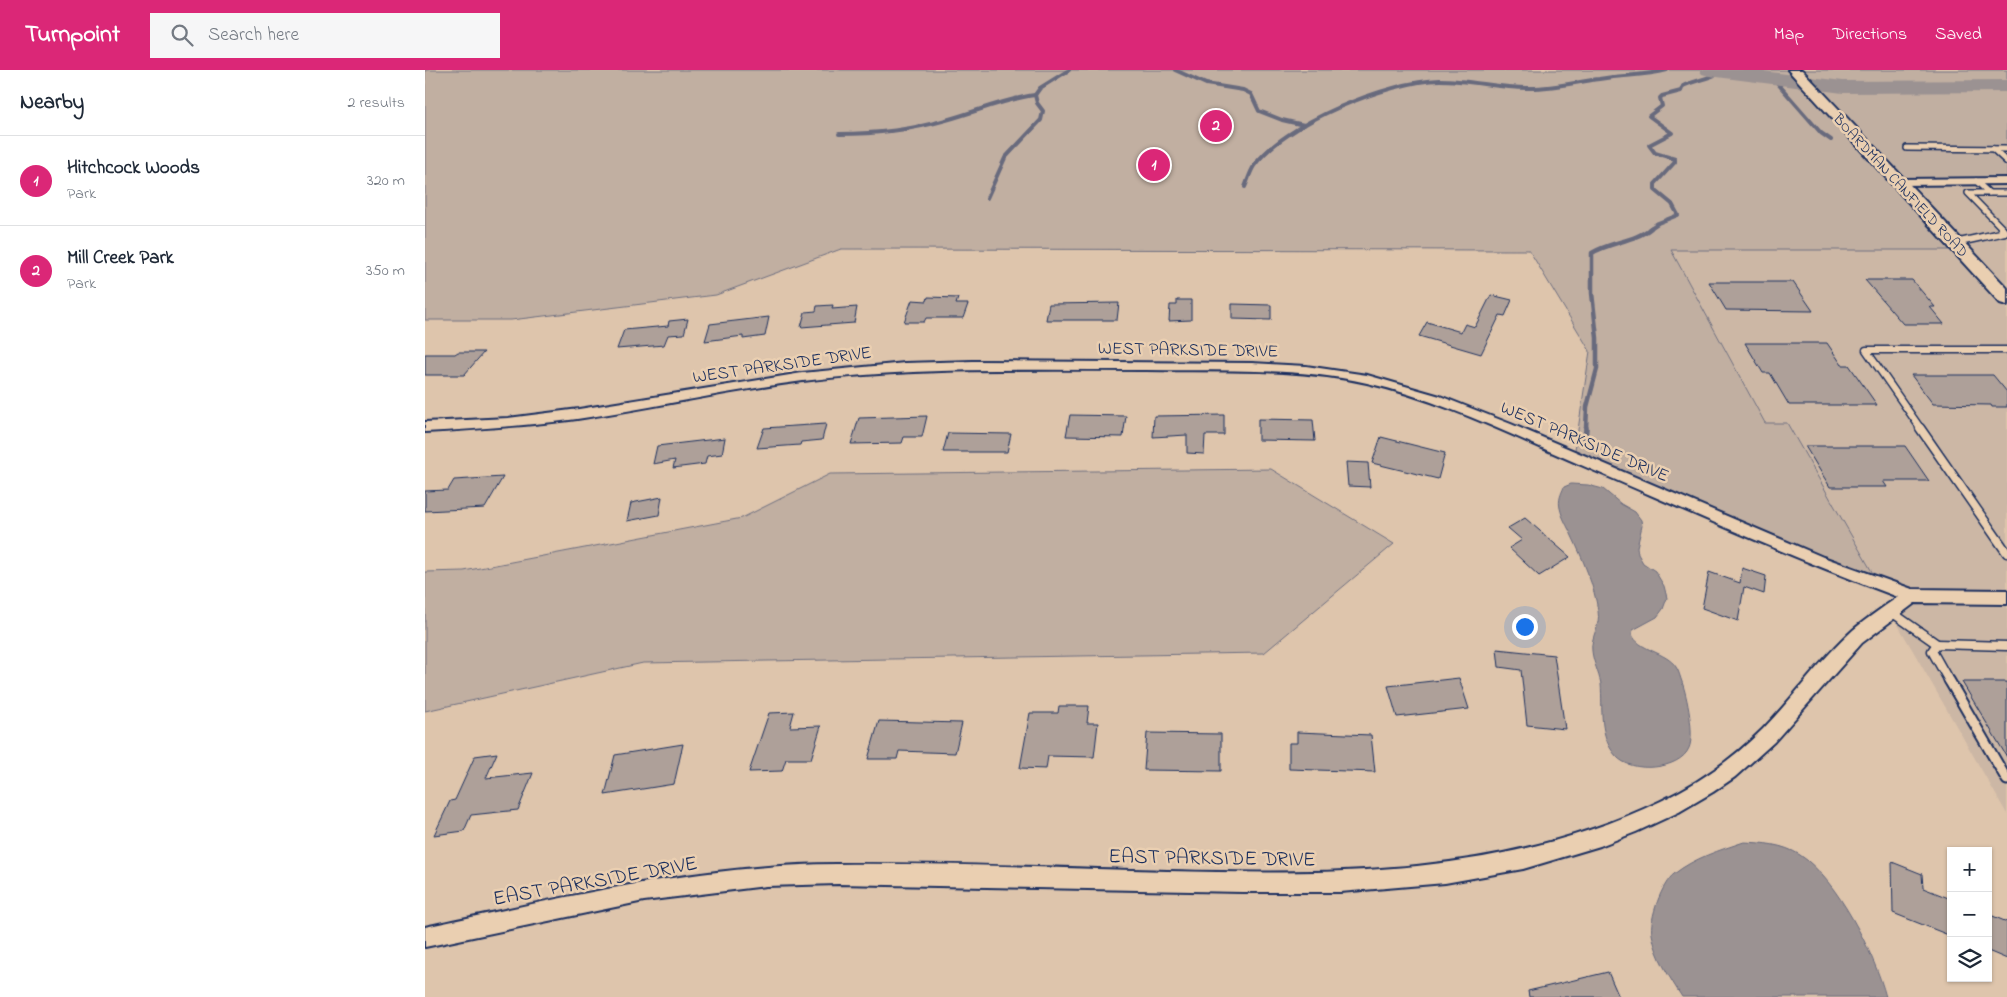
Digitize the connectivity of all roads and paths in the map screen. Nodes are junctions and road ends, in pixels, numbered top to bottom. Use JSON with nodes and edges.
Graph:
{"nodes":[{"id":1,"x":1795,"y":70,"type":"edge"},
{"id":2,"x":1907,"y":148,"type":"dead end"},
{"id":3,"x":1993,"y":149,"type":"junction"},
{"id":4,"x":2007,"y":149,"type":"edge"},
{"id":5,"x":2007,"y":162,"type":"edge"},
{"id":6,"x":1977,"y":181,"type":"junction"},
{"id":7,"x":2007,"y":181,"type":"edge"},
{"id":8,"x":1899,"y":182,"type":"junction"},
{"id":9,"x":1989,"y":193,"type":"junction"},
{"id":10,"x":2007,"y":193,"type":"edge"},
{"id":11,"x":1955,"y":243,"type":"junction"},
{"id":12,"x":2007,"y":300,"type":"edge"},
{"id":13,"x":2007,"y":350,"type":"edge"},
{"id":14,"x":425,"y":427,"type":"edge"},
{"id":15,"x":2007,"y":553,"type":"edge"},
{"id":16,"x":1912,"y":596,"type":"junction"},
{"id":17,"x":2007,"y":597,"type":"edge"},
{"id":18,"x":1890,"y":611,"type":"junction"},
{"id":19,"x":1937,"y":644,"type":"junction"},
{"id":20,"x":2007,"y":646,"type":"edge"},
{"id":21,"x":2007,"y":780,"type":"edge"},
{"id":22,"x":425,"y":937,"type":"edge"}],
"edges":[{"from":1,"to":8,"type":"main road","name":"BOARDMAN CANFIELD ROAD"},
{"from":2,"to":3,"type":"lane"},
{"from":3,"to":4,"type":"lane"},
{"from":3,"to":5,"type":"lane"},
{"from":6,"to":7,"type":"street"},
{"from":6,"to":8,"type":"street"},
{"from":6,"to":9,"type":"lane"},
{"from":8,"to":11,"type":"main road","name":"BOARDMAN CANFIELD ROAD"},
{"from":9,"to":10,"type":"lane"},
{"from":9,"to":11,"type":"lane"},
{"from":11,"to":12,"type":"main road","name":"BOARDMAN CANFIELD ROAD"},
{"from":13,"to":15,"type":"lane"},
{"from":14,"to":16,"type":"street","name":"WEST PARKSIDE DRIVE"},
{"from":16,"to":17,"type":"street","name":"WEST PARKSIDE DRIVE"},
{"from":16,"to":18,"type":"street","name":"EAST PARKSIDE DRIVE"},
{"from":18,"to":19,"type":"lane"},
{"from":18,"to":22,"type":"street","name":"EAST PARKSIDE DRIVE"},
{"from":19,"to":20,"type":"lane"},
{"from":19,"to":21,"type":"lane"}]}
